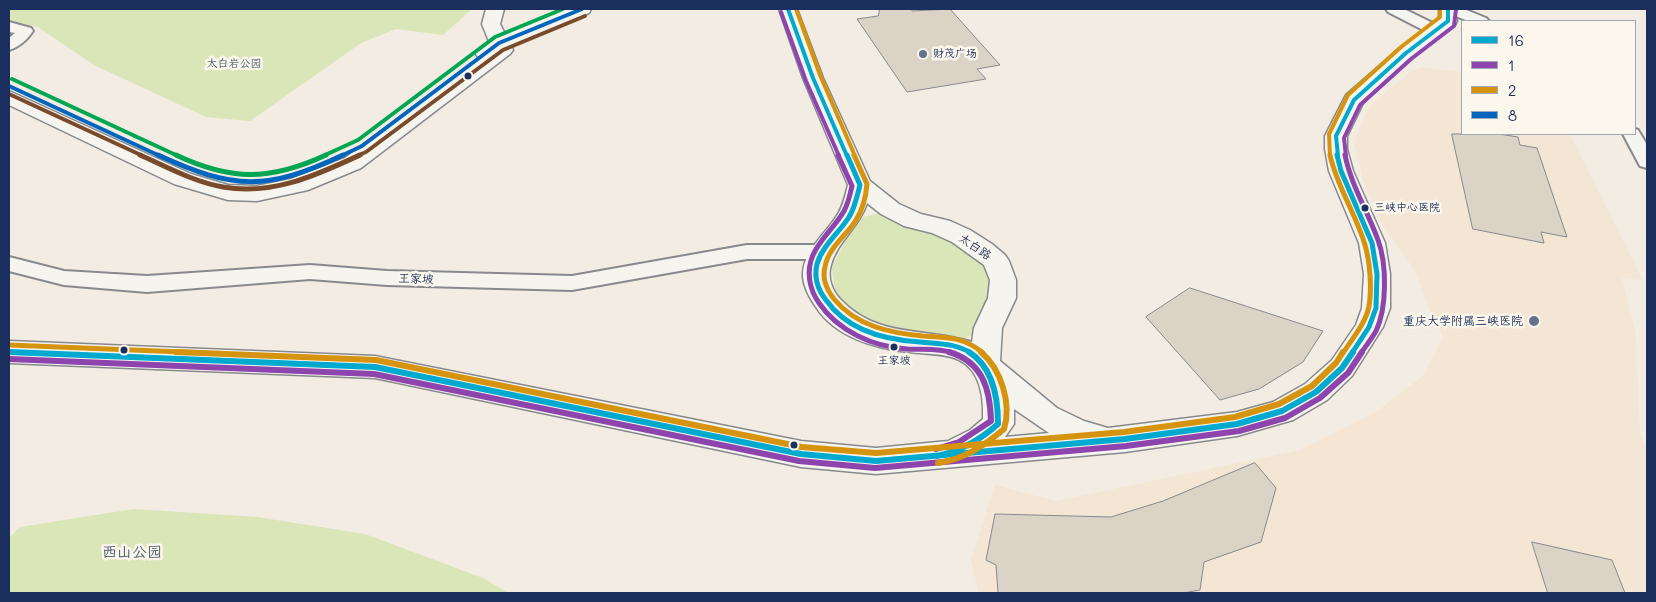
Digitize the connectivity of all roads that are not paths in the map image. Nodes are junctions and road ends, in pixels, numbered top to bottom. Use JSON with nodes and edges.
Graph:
{"nodes":[{"id":1,"x":582,"y":9,"type":"edge"},
{"id":2,"x":788,"y":9,"type":"edge"},
{"id":3,"x":1393,"y":9,"type":"edge"},
{"id":4,"x":489,"y":11,"type":"edge"},
{"id":5,"x":1445,"y":16,"type":"edge"},
{"id":6,"x":1474,"y":20,"type":"edge"},
{"id":7,"x":9,"y":27,"type":"edge"},
{"id":8,"x":531,"y":30,"type":"junction"},
{"id":9,"x":9,"y":45,"type":"edge"},
{"id":10,"x":496,"y":49,"type":"junction"},
{"id":11,"x":9,"y":86,"type":"edge"},
{"id":12,"x":9,"y":97,"type":"edge"},
{"id":13,"x":1633,"y":135,"type":"edge"},
{"id":14,"x":1647,"y":162,"type":"edge"},
{"id":15,"x":860,"y":185,"type":"junction"},
{"id":16,"x":823,"y":252,"type":"junction"},
{"id":17,"x":9,"y":264,"type":"edge"},
{"id":18,"x":9,"y":352,"type":"edge"},
{"id":19,"x":985,"y":364,"type":"junction"},
{"id":20,"x":1114,"y":440,"type":"junction"},
{"id":21,"x":949,"y":455,"type":"junction"}],
"edges":[{"from":1,"to":8,"type":"main road"},
{"from":2,"to":15,"type":"main road","name":"太白路"},
{"from":3,"to":5,"type":"street"},
{"from":4,"to":8,"type":"main road"},
{"from":4,"to":10,"type":"main road"},
{"from":5,"to":6,"type":"street"},
{"from":5,"to":20,"type":"main road"},
{"from":7,"to":9,"type":"street"},
{"from":8,"to":10,"type":"main road"},
{"from":10,"to":11,"type":"main road"},
{"from":10,"to":12,"type":"main road"},
{"from":13,"to":14,"type":"street"},
{"from":15,"to":16,"type":"main road","name":"太白路"},
{"from":15,"to":19,"type":"main road","name":"太白路"},
{"from":16,"to":17,"type":"street","name":"王家坡"},
{"from":16,"to":19,"type":"main road","name":"太白路"},
{"from":18,"to":21,"type":"main road"},
{"from":19,"to":20,"type":"main road","name":"太白路"},
{"from":19,"to":21,"type":"main road","name":"太白路"},
{"from":20,"to":21,"type":"main road"}]}
